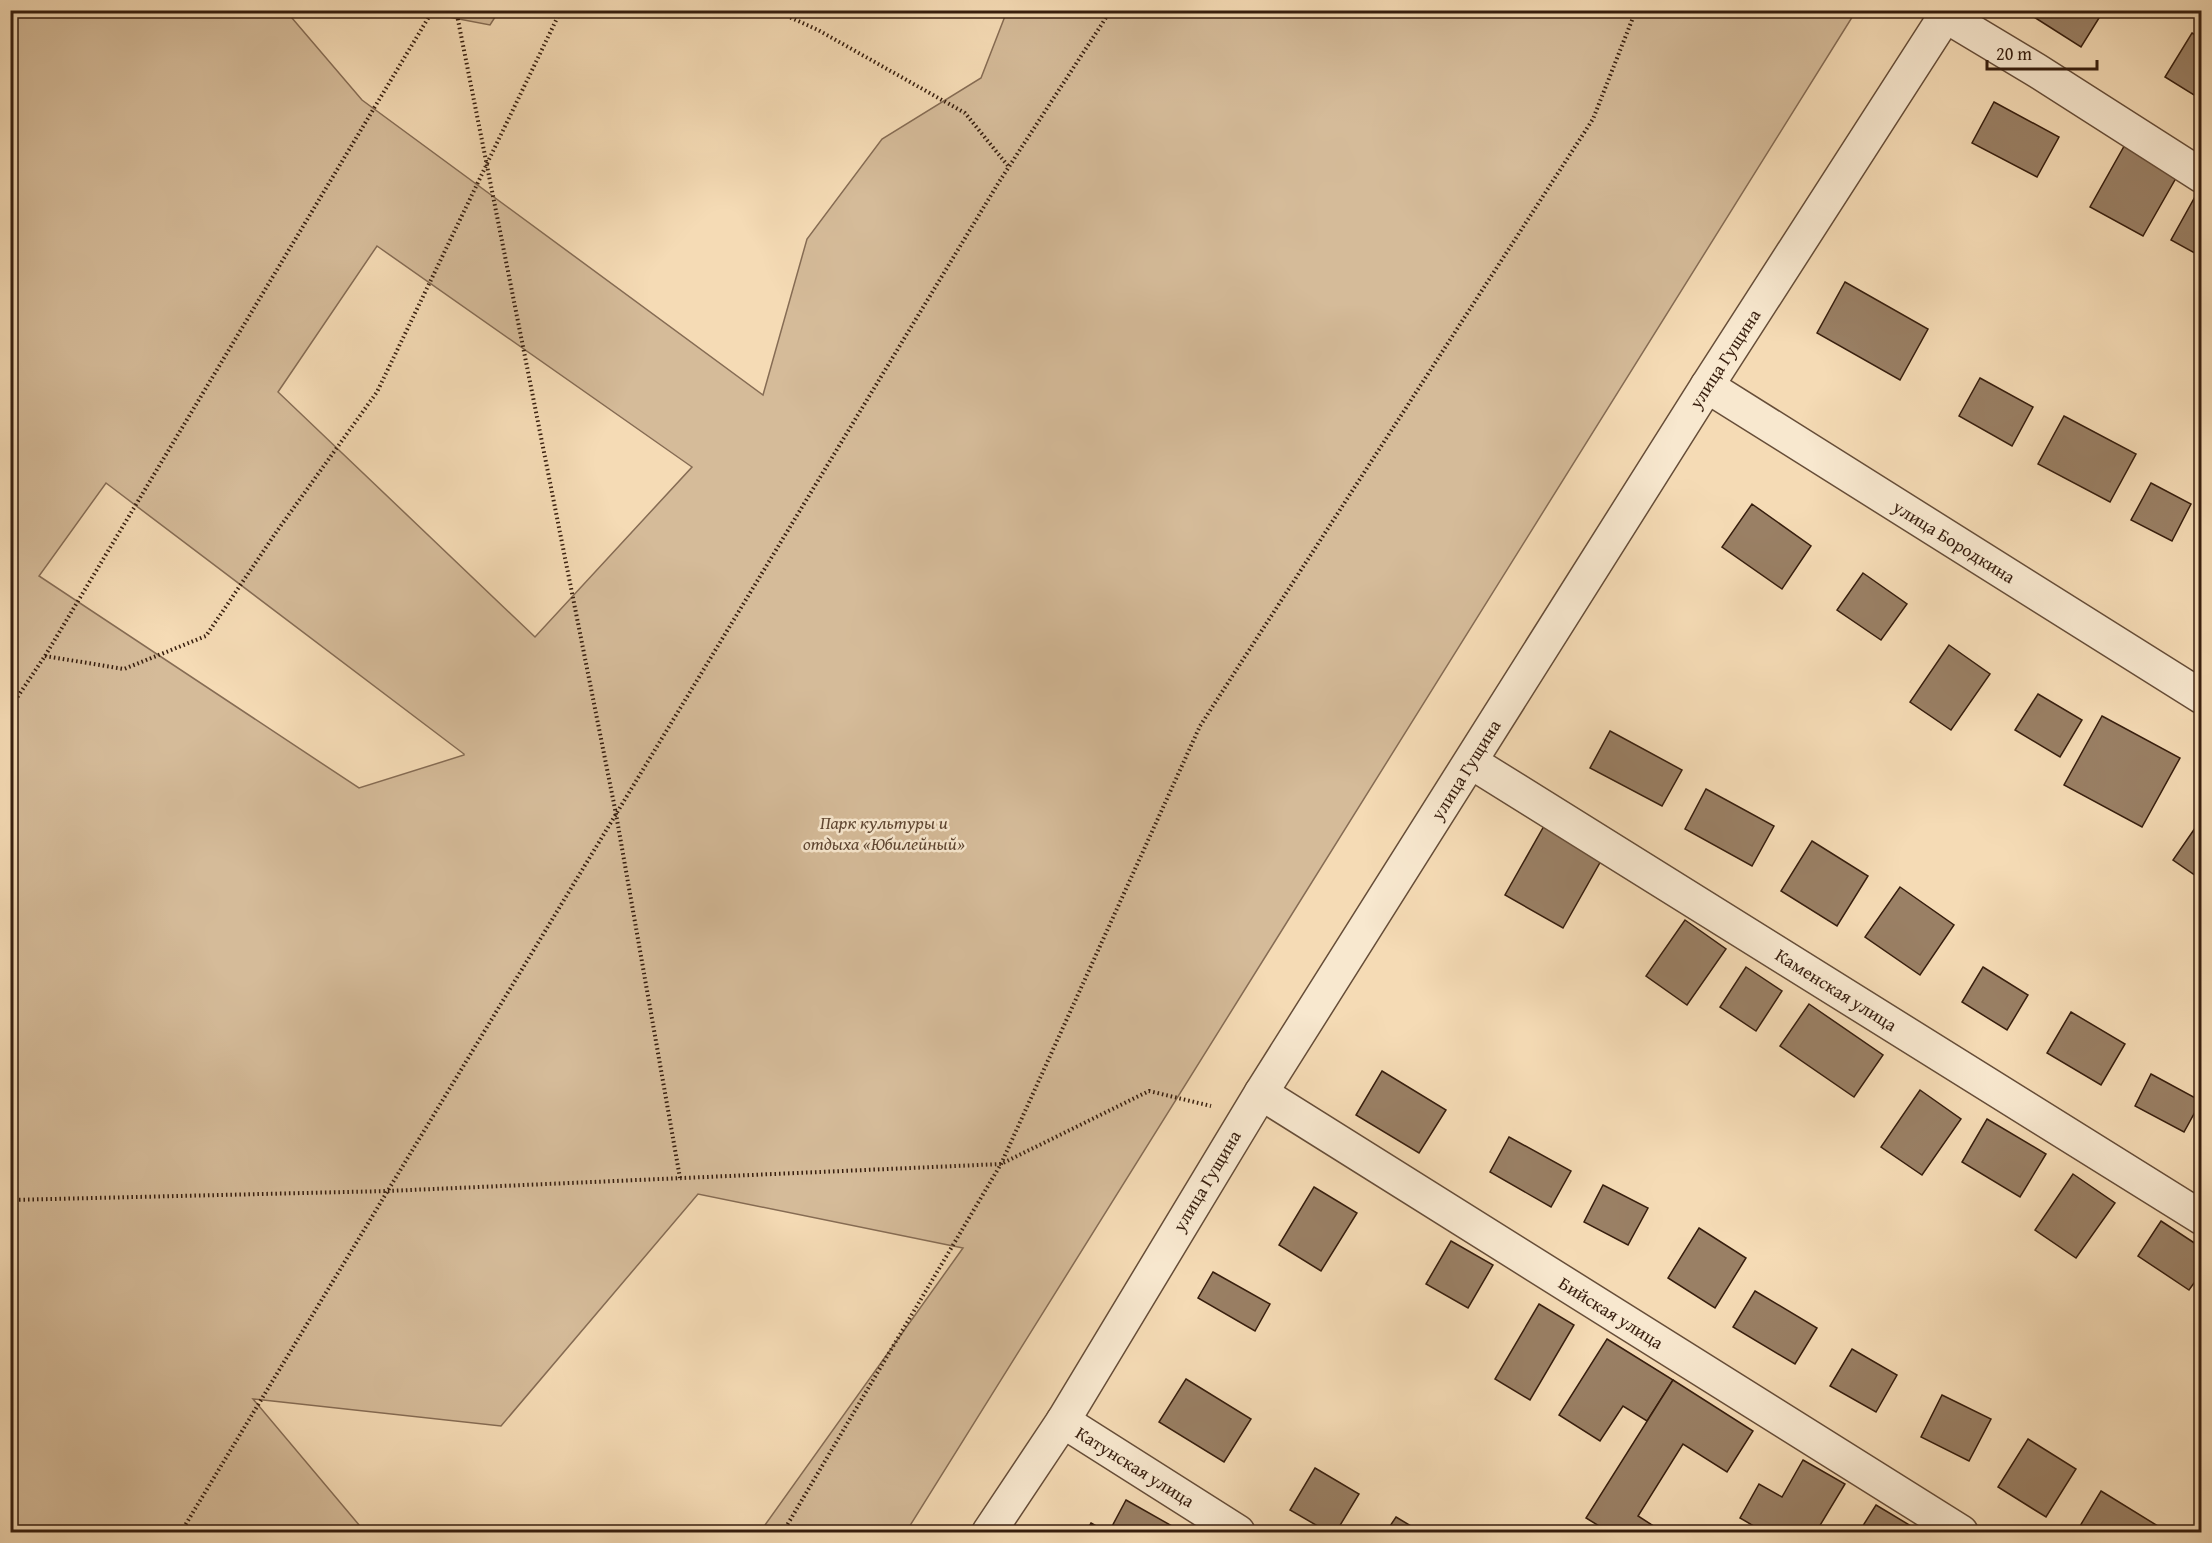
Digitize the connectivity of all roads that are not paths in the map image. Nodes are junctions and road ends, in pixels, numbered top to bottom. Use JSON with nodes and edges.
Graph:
{"nodes":[{"id":1,"x":1947,"y":13,"type":"edge"},
{"id":2,"x":2202,"y":176,"type":"edge"},
{"id":3,"x":1707,"y":387,"type":"junction"},
{"id":4,"x":2202,"y":697,"type":"edge"},
{"id":5,"x":1471,"y":762,"type":"junction"},
{"id":6,"x":1254,"y":1104,"type":"junction"},
{"id":7,"x":2202,"y":1218,"type":"edge"},
{"id":8,"x":1063,"y":1421,"type":"junction"},
{"id":9,"x":989,"y":1533,"type":"edge"},
{"id":10,"x":1238,"y":1533,"type":"edge"},
{"id":11,"x":1961,"y":1533,"type":"edge"}],
"edges":[{"from":1,"to":2,"type":"street"},
{"from":1,"to":3,"type":"street","name":"улица Гущина"},
{"from":3,"to":4,"type":"street","name":"улица Бородкина"},
{"from":3,"to":5,"type":"street","name":"улица Гущина"},
{"from":5,"to":6,"type":"street","name":"улица Гущина"},
{"from":5,"to":7,"type":"street","name":"Каменская улица"},
{"from":6,"to":8,"type":"street","name":"улица Гущина"},
{"from":6,"to":11,"type":"street","name":"Бийская улица"},
{"from":8,"to":9,"type":"street","name":"улица Гущина"},
{"from":8,"to":10,"type":"street","name":"Катунская улица"}]}
